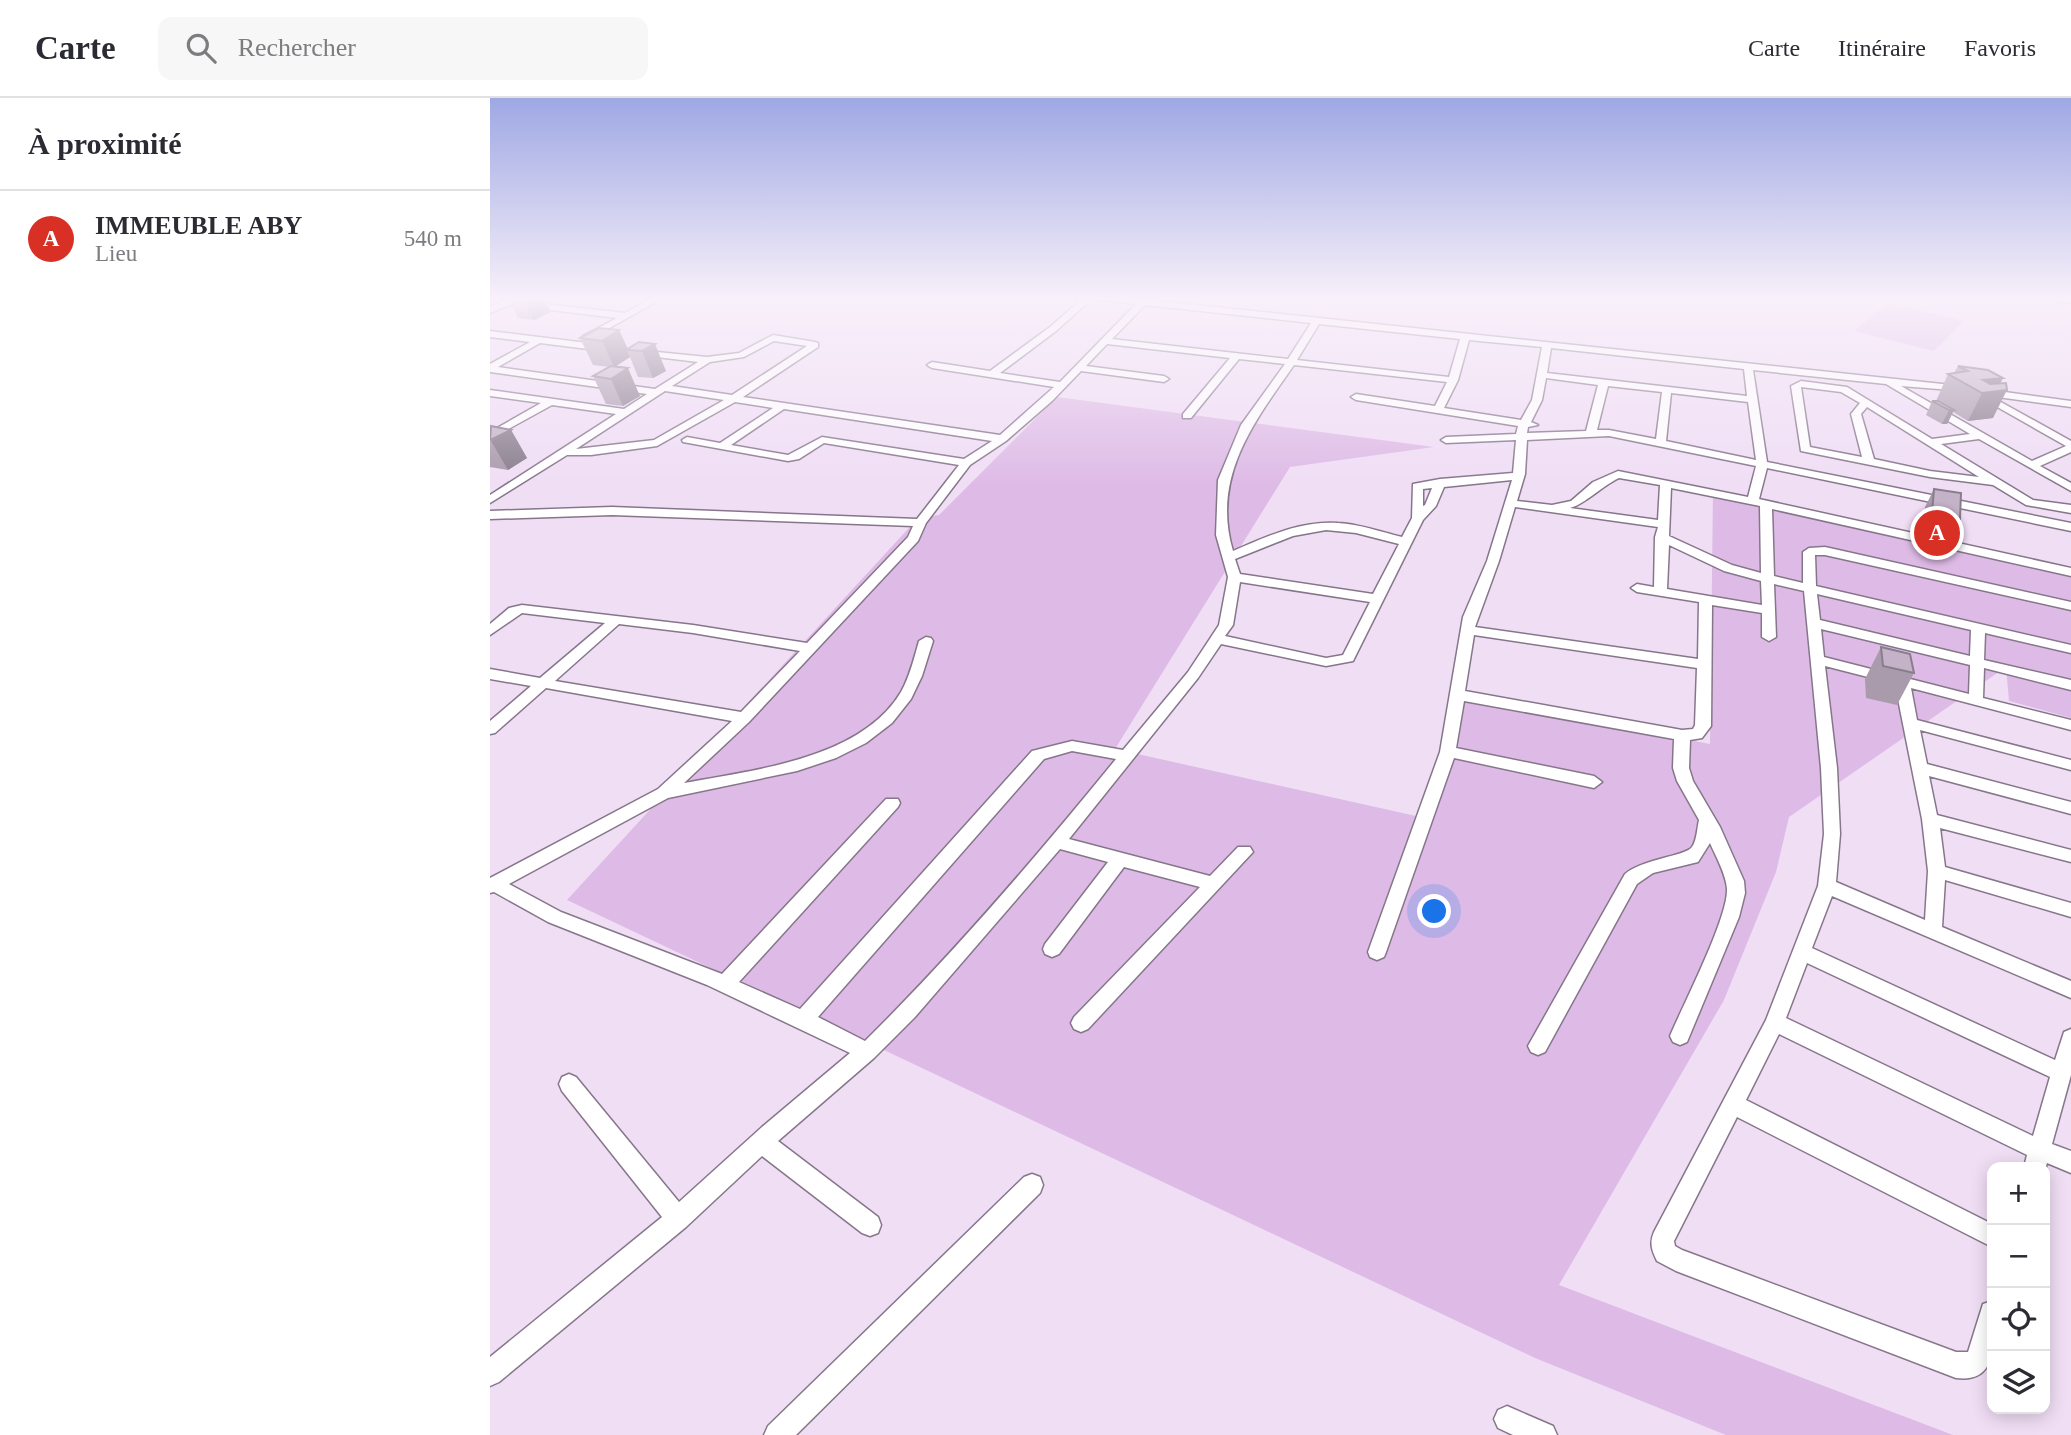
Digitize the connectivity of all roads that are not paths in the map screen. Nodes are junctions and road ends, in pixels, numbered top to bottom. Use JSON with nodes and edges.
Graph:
{"nodes":[{"id":1,"x":702,"y":359,"type":"edge"},
{"id":2,"x":711,"y":359,"type":"edge"},
{"id":3,"x":793,"y":359,"type":"edge"},
{"id":4,"x":1012,"y":359,"type":"edge"},
{"id":5,"x":1086,"y":359,"type":"edge"},
{"id":6,"x":1234,"y":359,"type":"edge"},
{"id":7,"x":1268,"y":359,"type":"edge"},
{"id":8,"x":1294,"y":359,"type":"edge"},
{"id":9,"x":1458,"y":359,"type":"edge"},
{"id":10,"x":1545,"y":359,"type":"edge"},
{"id":11,"x":1678,"y":359,"type":"edge"},
{"id":12,"x":707,"y":360,"type":"junction"},
{"id":13,"x":1292,"y":362,"type":"junction"},
{"id":14,"x":932,"y":365,"type":"dead end"},
{"id":15,"x":1748,"y":366,"type":"junction"},
{"id":16,"x":490,"y":368,"type":"edge"},
{"id":17,"x":1078,"y":368,"type":"junction"},
{"id":18,"x":992,"y":374,"type":"junction"},
{"id":19,"x":1542,"y":375,"type":"junction"},
{"id":20,"x":1164,"y":379,"type":"dead end"},
{"id":21,"x":1452,"y":380,"type":"junction"},
{"id":22,"x":1885,"y":380,"type":"junction"},
{"id":23,"x":1604,"y":382,"type":"junction"},
{"id":24,"x":1062,"y":385,"type":"junction"},
{"id":25,"x":1667,"y":389,"type":"junction"},
{"id":26,"x":660,"y":390,"type":"junction"},
{"id":27,"x":1974,"y":391,"type":"junction"},
{"id":28,"x":490,"y":393,"type":"edge"},
{"id":29,"x":1356,"y":397,"type":"dead end"},
{"id":30,"x":735,"y":398,"type":"junction"},
{"id":31,"x":1754,"y":400,"type":"junction"},
{"id":32,"x":550,"y":402,"type":"junction"},
{"id":33,"x":1866,"y":403,"type":"junction"},
{"id":34,"x":2071,"y":404,"type":"edge"},
{"id":35,"x":784,"y":405,"type":"junction"},
{"id":36,"x":1439,"y":408,"type":"junction"},
{"id":37,"x":623,"y":412,"type":"junction"},
{"id":38,"x":1187,"y":416,"type":"dead end"},
{"id":39,"x":1524,"y":431,"type":"junction"},
{"id":40,"x":1585,"y":432,"type":"junction"},
{"id":41,"x":490,"y":436,"type":"edge"},
{"id":42,"x":1980,"y":436,"type":"junction"},
{"id":43,"x":1002,"y":439,"type":"junction"},
{"id":44,"x":687,"y":440,"type":"dead end"},
{"id":45,"x":1446,"y":440,"type":"dead end"},
{"id":46,"x":1931,"y":442,"type":"junction"},
{"id":47,"x":1661,"y":443,"type":"junction"},
{"id":48,"x":722,"y":446,"type":"junction"},
{"id":49,"x":2071,"y":446,"type":"edge"},
{"id":50,"x":563,"y":451,"type":"junction"},
{"id":51,"x":966,"y":463,"type":"junction"},
{"id":52,"x":1869,"y":463,"type":"junction"},
{"id":53,"x":1762,"y":465,"type":"junction"},
{"id":54,"x":2032,"y":465,"type":"junction"},
{"id":55,"x":1518,"y":477,"type":"junction"},
{"id":56,"x":1440,"y":482,"type":"junction"},
{"id":57,"x":1995,"y":482,"type":"junction"},
{"id":58,"x":1666,"y":483,"type":"junction"},
{"id":59,"x":2071,"y":488,"type":"edge"},
{"id":60,"x":490,"y":500,"type":"edge"},
{"id":61,"x":1759,"y":502,"type":"junction"},
{"id":62,"x":1509,"y":503,"type":"junction"},
{"id":63,"x":1552,"y":509,"type":"junction"},
{"id":64,"x":2071,"y":509,"type":"edge"},
{"id":65,"x":490,"y":515,"type":"edge"},
{"id":66,"x":1418,"y":518,"type":"junction"},
{"id":67,"x":920,"y":523,"type":"junction"},
{"id":68,"x":2071,"y":527,"type":"edge"},
{"id":69,"x":1661,"y":531,"type":"junction"},
{"id":70,"x":1405,"y":542,"type":"junction"},
{"id":71,"x":1229,"y":557,"type":"junction"},
{"id":72,"x":2071,"y":572,"type":"edge"},
{"id":73,"x":1234,"y":577,"type":"junction"},
{"id":74,"x":1768,"y":579,"type":"junction"},
{"id":75,"x":1637,"y":588,"type":"dead end"},
{"id":76,"x":1810,"y":588,"type":"junction"},
{"id":77,"x":1660,"y":592,"type":"junction"},
{"id":78,"x":1378,"y":599,"type":"junction"},
{"id":79,"x":1706,"y":600,"type":"junction"},
{"id":80,"x":2071,"y":606,"type":"edge"},
{"id":81,"x":1769,"y":610,"type":"junction"},
{"id":82,"x":616,"y":620,"type":"junction"},
{"id":83,"x":1815,"y":623,"type":"junction"},
{"id":84,"x":1978,"y":627,"type":"junction"},
{"id":85,"x":1468,"y":630,"type":"junction"},
{"id":86,"x":490,"y":631,"type":"edge"},
{"id":87,"x":1769,"y":637,"type":"dead end"},
{"id":88,"x":1218,"y":639,"type":"junction"},
{"id":89,"x":926,"y":641,"type":"dead end"},
{"id":90,"x":809,"y":648,"type":"junction"},
{"id":91,"x":2071,"y":649,"type":"edge"},
{"id":92,"x":1818,"y":660,"type":"junction"},
{"id":93,"x":1976,"y":662,"type":"junction"},
{"id":94,"x":1703,"y":664,"type":"junction"},
{"id":95,"x":490,"y":674,"type":"edge"},
{"id":96,"x":1902,"y":681,"type":"junction"},
{"id":97,"x":543,"y":684,"type":"junction"},
{"id":98,"x":2071,"y":685,"type":"edge"},
{"id":99,"x":1459,"y":695,"type":"junction"},
{"id":100,"x":1976,"y":700,"type":"junction"},
{"id":101,"x":744,"y":718,"type":"junction"},
{"id":102,"x":1911,"y":723,"type":"junction"},
{"id":103,"x":2071,"y":725,"type":"edge"},
{"id":104,"x":490,"y":729,"type":"edge"},
{"id":105,"x":1682,"y":735,"type":"junction"},
{"id":106,"x":1448,"y":752,"type":"junction"},
{"id":107,"x":1128,"y":757,"type":"junction"},
{"id":108,"x":2071,"y":765,"type":"edge"},
{"id":109,"x":1921,"y":768,"type":"junction"},
{"id":110,"x":1594,"y":782,"type":"dead end"},
{"id":111,"x":664,"y":793,"type":"junction"},
{"id":112,"x":892,"y":803,"type":"dead end"},
{"id":113,"x":2071,"y":808,"type":"edge"},
{"id":114,"x":1930,"y":819,"type":"junction"},
{"id":115,"x":1707,"y":821,"type":"junction"},
{"id":116,"x":1057,"y":842,"type":"junction"},
{"id":117,"x":1244,"y":852,"type":"dead end"},
{"id":118,"x":2071,"y":856,"type":"edge"},
{"id":119,"x":1120,"y":859,"type":"junction"},
{"id":120,"x":1937,"y":872,"type":"junction"},
{"id":121,"x":1213,"y":884,"type":"junction"},
{"id":122,"x":493,"y":885,"type":"edge"},
{"id":123,"x":1827,"y":886,"type":"junction"},
{"id":124,"x":2071,"y":910,"type":"edge"},
{"id":125,"x":1933,"y":930,"type":"junction"},
{"id":126,"x":1052,"y":949,"type":"dead end"},
{"id":127,"x":1377,"y":952,"type":"dead end"},
{"id":128,"x":1802,"y":952,"type":"junction"},
{"id":129,"x":725,"y":984,"type":"junction"},
{"id":130,"x":2071,"y":990,"type":"edge"},
{"id":131,"x":803,"y":1020,"type":"junction"},
{"id":132,"x":1774,"y":1022,"type":"junction"},
{"id":133,"x":1081,"y":1023,"type":"dead end"},
{"id":134,"x":1680,"y":1036,"type":"dead end"},
{"id":135,"x":2071,"y":1038,"type":"edge"},
{"id":136,"x":1538,"y":1046,"type":"dead end"},
{"id":137,"x":867,"y":1052,"type":"junction"},
{"id":138,"x":2060,"y":1072,"type":"junction"},
{"id":139,"x":569,"y":1084,"type":"dead end"},
{"id":140,"x":1733,"y":1104,"type":"junction"},
{"id":141,"x":762,"y":1142,"type":"junction"},
{"id":142,"x":2038,"y":1159,"type":"edge"},
{"id":143,"x":2071,"y":1162,"type":"edge"},
{"id":144,"x":1032,"y":1185,"type":"dead end"},
{"id":145,"x":678,"y":1219,"type":"junction"},
{"id":146,"x":870,"y":1225,"type":"dead end"},
{"id":147,"x":1987,"y":1233,"type":"edge"},
{"id":148,"x":1987,"y":1329,"type":"edge"},
{"id":149,"x":490,"y":1373,"type":"edge"},
{"id":150,"x":1507,"y":1419,"type":"dead end"},
{"id":151,"x":777,"y":1435,"type":"edge"},
{"id":152,"x":1544,"y":1435,"type":"edge"}],
"edges":[{"from":1,"to":12,"type":"street"},
{"from":2,"to":12,"type":"street"},
{"from":3,"to":30,"type":"street"},
{"from":4,"to":18,"type":"street"},
{"from":5,"to":17,"type":"street"},
{"from":6,"to":38,"type":"street"},
{"from":7,"to":13,"type":"street"},
{"from":8,"to":13,"type":"street"},
{"from":9,"to":21,"type":"street"},
{"from":10,"to":19,"type":"street"},
{"from":11,"to":15,"type":"street"},
{"from":12,"to":26,"type":"street"},
{"from":13,"to":21,"type":"street"},
{"from":13,"to":71,"type":"street"},
{"from":14,"to":18,"type":"street"},
{"from":15,"to":22,"type":"street"},
{"from":15,"to":31,"type":"street"},
{"from":16,"to":26,"type":"street"},
{"from":17,"to":20,"type":"street"},
{"from":17,"to":24,"type":"street"},
{"from":18,"to":24,"type":"street"},
{"from":19,"to":23,"type":"street"},
{"from":19,"to":39,"type":"street"},
{"from":21,"to":36,"type":"street"},
{"from":22,"to":27,"type":"street"},
{"from":22,"to":42,"type":"street"},
{"from":23,"to":25,"type":"street"},
{"from":23,"to":40,"type":"street"},
{"from":24,"to":43,"type":"street"},
{"from":25,"to":31,"type":"street"},
{"from":25,"to":47,"type":"street"},
{"from":26,"to":30,"type":"street"},
{"from":26,"to":37,"type":"street"},
{"from":27,"to":34,"type":"street"},
{"from":27,"to":49,"type":"street"},
{"from":28,"to":32,"type":"street"},
{"from":29,"to":36,"type":"street"},
{"from":30,"to":35,"type":"street"},
{"from":30,"to":50,"type":"street"},
{"from":31,"to":53,"type":"street"},
{"from":32,"to":37,"type":"street"},
{"from":32,"to":41,"type":"street"},
{"from":33,"to":46,"type":"street"},
{"from":33,"to":52,"type":"street"},
{"from":33,"to":52,"type":"street"},
{"from":35,"to":43,"type":"street"},
{"from":35,"to":48,"type":"street"},
{"from":36,"to":39,"type":"street"},
{"from":37,"to":50,"type":"street"},
{"from":39,"to":40,"type":"street"},
{"from":39,"to":45,"type":"street"},
{"from":39,"to":55,"type":"street"},
{"from":40,"to":47,"type":"street"},
{"from":42,"to":46,"type":"street"},
{"from":42,"to":54,"type":"street"},
{"from":43,"to":51,"type":"street"},
{"from":44,"to":48,"type":"street"},
{"from":46,"to":57,"type":"street"},
{"from":47,"to":53,"type":"street"},
{"from":48,"to":51,"type":"street"},
{"from":49,"to":54,"type":"street"},
{"from":50,"to":60,"type":"street"},
{"from":51,"to":67,"type":"street"},
{"from":52,"to":57,"type":"street"},
{"from":53,"to":61,"type":"street"},
{"from":53,"to":68,"type":"street"},
{"from":54,"to":59,"type":"street"},
{"from":55,"to":56,"type":"street"},
{"from":55,"to":62,"type":"street"},
{"from":56,"to":66,"type":"street"},
{"from":56,"to":66,"type":"street"},
{"from":57,"to":64,"type":"street"},
{"from":58,"to":61,"type":"street"},
{"from":58,"to":63,"type":"street"},
{"from":58,"to":69,"type":"street"},
{"from":61,"to":72,"type":"street"},
{"from":61,"to":74,"type":"street"},
{"from":62,"to":63,"type":"street"},
{"from":62,"to":85,"type":"street"},
{"from":63,"to":69,"type":"street"},
{"from":65,"to":67,"type":"street"},
{"from":66,"to":70,"type":"street"},
{"from":67,"to":90,"type":"street"},
{"from":69,"to":74,"type":"street"},
{"from":69,"to":77,"type":"street"},
{"from":70,"to":71,"type":"street"},
{"from":70,"to":78,"type":"street"},
{"from":71,"to":73,"type":"street"},
{"from":73,"to":78,"type":"street"},
{"from":73,"to":88,"type":"street"},
{"from":74,"to":76,"type":"street"},
{"from":74,"to":81,"type":"street"},
{"from":75,"to":77,"type":"street"},
{"from":76,"to":80,"type":"street"},
{"from":76,"to":83,"type":"street"},
{"from":76,"to":84,"type":"street"},
{"from":77,"to":79,"type":"street"},
{"from":78,"to":88,"type":"street"},
{"from":79,"to":81,"type":"street"},
{"from":79,"to":94,"type":"street"},
{"from":81,"to":87,"type":"street"},
{"from":82,"to":86,"type":"street"},
{"from":82,"to":90,"type":"street"},
{"from":82,"to":97,"type":"street"},
{"from":83,"to":92,"type":"street"},
{"from":83,"to":93,"type":"street"},
{"from":84,"to":91,"type":"street"},
{"from":84,"to":93,"type":"street"},
{"from":85,"to":94,"type":"street"},
{"from":85,"to":99,"type":"street"},
{"from":88,"to":107,"type":"street"},
{"from":89,"to":111,"type":"street"},
{"from":90,"to":101,"type":"street"},
{"from":92,"to":96,"type":"street"},
{"from":92,"to":123,"type":"street"},
{"from":93,"to":98,"type":"street"},
{"from":93,"to":100,"type":"street"},
{"from":94,"to":105,"type":"street"},
{"from":95,"to":97,"type":"street"},
{"from":96,"to":100,"type":"street"},
{"from":96,"to":102,"type":"street"},
{"from":97,"to":101,"type":"street"},
{"from":97,"to":104,"type":"street"},
{"from":99,"to":105,"type":"street"},
{"from":99,"to":106,"type":"street"},
{"from":100,"to":103,"type":"street"},
{"from":101,"to":111,"type":"street"},
{"from":102,"to":108,"type":"street"},
{"from":102,"to":109,"type":"street"},
{"from":105,"to":115,"type":"street"},
{"from":106,"to":110,"type":"street"},
{"from":106,"to":127,"type":"street"},
{"from":107,"to":116,"type":"street"},
{"from":107,"to":131,"type":"street"},
{"from":109,"to":113,"type":"street"},
{"from":109,"to":114,"type":"street"},
{"from":111,"to":122,"type":"street"},
{"from":112,"to":129,"type":"street"},
{"from":114,"to":118,"type":"street"},
{"from":114,"to":120,"type":"street"},
{"from":115,"to":134,"type":"street"},
{"from":115,"to":136,"type":"street"},
{"from":116,"to":119,"type":"street"},
{"from":116,"to":137,"type":"street"},
{"from":117,"to":121,"type":"street"},
{"from":119,"to":121,"type":"street"},
{"from":119,"to":126,"type":"street"},
{"from":120,"to":124,"type":"street"},
{"from":120,"to":125,"type":"street"},
{"from":121,"to":133,"type":"street"},
{"from":122,"to":129,"type":"street"},
{"from":123,"to":125,"type":"street"},
{"from":123,"to":128,"type":"street"},
{"from":125,"to":130,"type":"street"},
{"from":128,"to":132,"type":"street"},
{"from":128,"to":138,"type":"street"},
{"from":129,"to":131,"type":"street"},
{"from":131,"to":137,"type":"street"},
{"from":132,"to":140,"type":"street"},
{"from":132,"to":142,"type":"street"},
{"from":135,"to":138,"type":"street"},
{"from":137,"to":141,"type":"street"},
{"from":138,"to":142,"type":"street"},
{"from":139,"to":145,"type":"street"},
{"from":140,"to":147,"type":"street"},
{"from":140,"to":148,"type":"street"},
{"from":141,"to":145,"type":"street"},
{"from":141,"to":146,"type":"street"},
{"from":142,"to":143,"type":"street"},
{"from":144,"to":151,"type":"street"},
{"from":145,"to":149,"type":"street"},
{"from":150,"to":152,"type":"street"}]}
